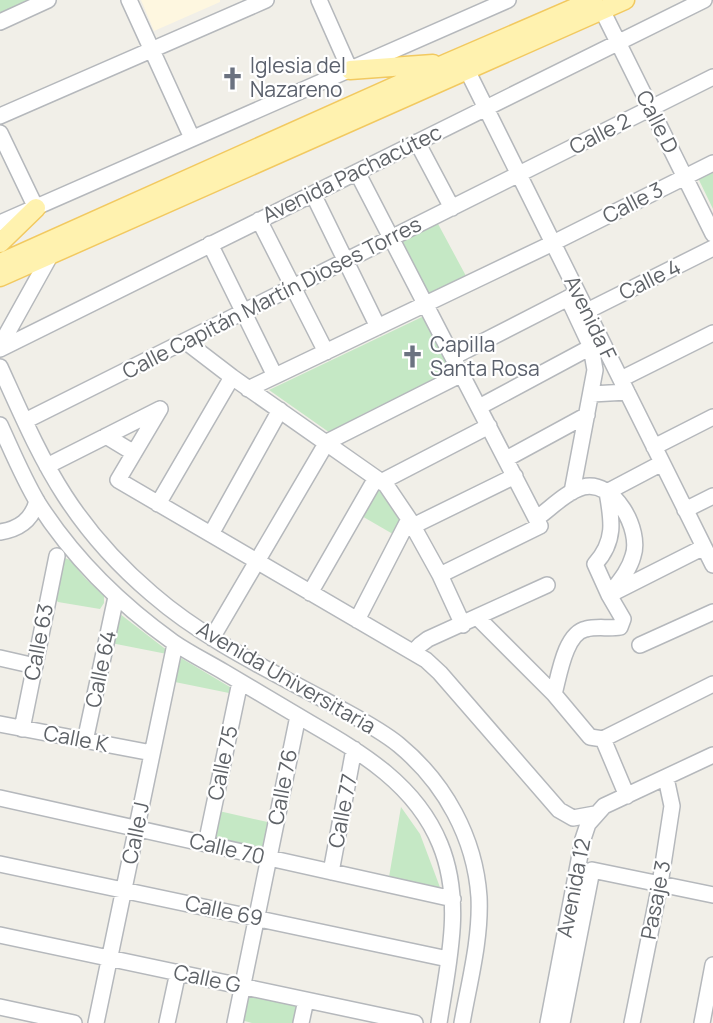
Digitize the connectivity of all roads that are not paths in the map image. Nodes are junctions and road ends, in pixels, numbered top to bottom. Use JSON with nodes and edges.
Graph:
{"nodes":[{"id":1,"x":48,"y":0,"type":"edge"},
{"id":2,"x":129,"y":0,"type":"edge"},
{"id":3,"x":266,"y":0,"type":"edge"},
{"id":4,"x":319,"y":0,"type":"edge"},
{"id":5,"x":506,"y":0,"type":"edge"},
{"id":6,"x":625,"y":0,"type":"edge"},
{"id":7,"x":704,"y":0,"type":"edge"},
{"id":8,"x":598,"y":5,"type":"edge"},
{"id":9,"x":0,"y":22,"type":"edge"},
{"id":10,"x":618,"y":43,"type":"junction"},
{"id":11,"x":152,"y":50,"type":"junction"},
{"id":12,"x":447,"y":63,"type":"junction"},
{"id":13,"x":350,"y":70,"type":"junction"},
{"id":14,"x":467,"y":70,"type":"junction"},
{"id":15,"x":713,"y":77,"type":"edge"},
{"id":16,"x":486,"y":108,"type":"junction"},
{"id":17,"x":651,"y":108,"type":"junction"},
{"id":18,"x":0,"y":116,"type":"edge"},
{"id":19,"x":0,"y":132,"type":"edge"},
{"id":20,"x":192,"y":138,"type":"junction"},
{"id":21,"x":417,"y":142,"type":"junction"},
{"id":22,"x":713,"y":163,"type":"edge"},
{"id":23,"x":357,"y":172,"type":"junction"},
{"id":24,"x":519,"y":175,"type":"junction"},
{"id":25,"x":685,"y":177,"type":"junction"},
{"id":26,"x":313,"y":194,"type":"junction"},
{"id":27,"x":36,"y":208,"type":"junction"},
{"id":28,"x":452,"y":208,"type":"junction"},
{"id":29,"x":259,"y":220,"type":"junction"},
{"id":30,"x":0,"y":223,"type":"edge"},
{"id":31,"x":713,"y":234,"type":"edge"},
{"id":32,"x":392,"y":238,"type":"junction"},
{"id":33,"x":0,"y":243,"type":"edge"},
{"id":34,"x":553,"y":243,"type":"junction"},
{"id":35,"x":210,"y":244,"type":"junction"},
{"id":36,"x":713,"y":249,"type":"edge"},
{"id":37,"x":50,"y":256,"type":"junction"},
{"id":38,"x":346,"y":261,"type":"junction"},
{"id":39,"x":0,"y":263,"type":"edge"},
{"id":40,"x":0,"y":277,"type":"edge"},
{"id":41,"x":293,"y":288,"type":"junction"},
{"id":42,"x":573,"y":295,"type":"junction"},
{"id":43,"x":426,"y":304,"type":"junction"},
{"id":44,"x":587,"y":311,"type":"junction"},
{"id":45,"x":243,"y":312,"type":"junction"},
{"id":46,"x":378,"y":327,"type":"junction"},
{"id":47,"x":713,"y":333,"type":"edge"},
{"id":48,"x":185,"y":341,"type":"junction"},
{"id":49,"x":591,"y":347,"type":"junction"},
{"id":50,"x":0,"y":348,"type":"edge"},
{"id":51,"x":326,"y":352,"type":"junction"},
{"id":52,"x":453,"y":357,"type":"junction"},
{"id":53,"x":0,"y":367,"type":"edge"},
{"id":54,"x":462,"y":374,"type":"junction"},
{"id":55,"x":275,"y":376,"type":"junction"},
{"id":56,"x":232,"y":377,"type":"junction"},
{"id":57,"x":624,"y":386,"type":"junction"},
{"id":58,"x":248,"y":389,"type":"junction"},
{"id":59,"x":591,"y":394,"type":"junction"},
{"id":60,"x":479,"y":407,"type":"junction"},
{"id":61,"x":280,"y":410,"type":"junction"},
{"id":62,"x":587,"y":415,"type":"junction"},
{"id":63,"x":713,"y":417,"type":"edge"},
{"id":64,"x":25,"y":421,"type":"junction"},
{"id":65,"x":0,"y":425,"type":"edge"},
{"id":66,"x":489,"y":426,"type":"junction"},
{"id":67,"x":106,"y":436,"type":"junction"},
{"id":68,"x":327,"y":442,"type":"junction"},
{"id":69,"x":654,"y":447,"type":"junction"},
{"id":70,"x":134,"y":453,"type":"junction"},
{"id":71,"x":506,"y":459,"type":"junction"},
{"id":72,"x":662,"y":463,"type":"junction"},
{"id":73,"x":47,"y":466,"type":"junction"},
{"id":74,"x":515,"y":476,"type":"junction"},
{"id":75,"x":379,"y":480,"type":"junction"},
{"id":76,"x":572,"y":492,"type":"junction"},
{"id":77,"x":607,"y":492,"type":"junction"},
{"id":78,"x":713,"y":496,"type":"edge"},
{"id":79,"x":37,"y":501,"type":"junction"},
{"id":80,"x":158,"y":504,"type":"junction"},
{"id":81,"x":686,"y":510,"type":"junction"},
{"id":82,"x":539,"y":522,"type":"junction"},
{"id":83,"x":411,"y":523,"type":"junction"},
{"id":84,"x":0,"y":532,"type":"edge"},
{"id":85,"x":211,"y":534,"type":"junction"},
{"id":86,"x":704,"y":547,"type":"junction"},
{"id":87,"x":57,"y":556,"type":"dead end"},
{"id":88,"x":257,"y":561,"type":"junction"},
{"id":89,"x":713,"y":565,"type":"edge"},
{"id":90,"x":440,"y":575,"type":"junction"},
{"id":91,"x":547,"y":585,"type":"dead end"},
{"id":92,"x":310,"y":592,"type":"junction"},
{"id":93,"x":609,"y":595,"type":"junction"},
{"id":94,"x":116,"y":597,"type":"junction"},
{"id":95,"x":713,"y":612,"type":"edge"},
{"id":96,"x":478,"y":618,"type":"junction"},
{"id":97,"x":357,"y":620,"type":"junction"},
{"id":98,"x":463,"y":625,"type":"junction"},
{"id":99,"x":212,"y":638,"type":"junction"},
{"id":100,"x":175,"y":644,"type":"junction"},
{"id":101,"x":640,"y":645,"type":"dead end"},
{"id":102,"x":413,"y":652,"type":"junction"},
{"id":103,"x":0,"y":658,"type":"edge"},
{"id":104,"x":35,"y":666,"type":"junction"},
{"id":105,"x":240,"y":682,"type":"junction"},
{"id":106,"x":713,"y":684,"type":"edge"},
{"id":107,"x":554,"y":694,"type":"junction"},
{"id":108,"x":298,"y":716,"type":"junction"},
{"id":109,"x":0,"y":724,"type":"edge"},
{"id":110,"x":22,"y":729,"type":"junction"},
{"id":111,"x":603,"y":739,"type":"junction"},
{"id":112,"x":85,"y":741,"type":"junction"},
{"id":113,"x":354,"y":749,"type":"junction"},
{"id":114,"x":152,"y":753,"type":"junction"},
{"id":115,"x":713,"y":755,"type":"edge"},
{"id":116,"x":666,"y":778,"type":"junction"},
{"id":117,"x":627,"y":796,"type":"junction"},
{"id":118,"x":0,"y":798,"type":"edge"},
{"id":119,"x":596,"y":814,"type":"junction"},
{"id":120,"x":136,"y":829,"type":"junction"},
{"id":121,"x":206,"y":844,"type":"junction"},
{"id":122,"x":269,"y":858,"type":"junction"},
{"id":123,"x":0,"y":864,"type":"edge"},
{"id":124,"x":331,"y":872,"type":"junction"},
{"id":125,"x":660,"y":884,"type":"junction"},
{"id":126,"x":124,"y":889,"type":"junction"},
{"id":127,"x":713,"y":895,"type":"edge"},
{"id":128,"x":453,"y":899,"type":"junction"},
{"id":129,"x":257,"y":918,"type":"junction"},
{"id":130,"x":0,"y":935,"type":"edge"},
{"id":131,"x":110,"y":958,"type":"junction"},
{"id":132,"x":448,"y":959,"type":"junction"},
{"id":133,"x":713,"y":966,"type":"edge"},
{"id":134,"x":178,"y":972,"type":"junction"},
{"id":135,"x":243,"y":986,"type":"junction"},
{"id":136,"x":306,"y":1000,"type":"junction"},
{"id":137,"x":0,"y":1007,"type":"edge"},
{"id":138,"x":365,"y":1018,"type":"edge"},
{"id":139,"x":74,"y":1023,"type":"edge"},
{"id":140,"x":96,"y":1023,"type":"edge"},
{"id":141,"x":167,"y":1023,"type":"edge"},
{"id":142,"x":235,"y":1023,"type":"edge"},
{"id":143,"x":301,"y":1023,"type":"edge"},
{"id":144,"x":415,"y":1023,"type":"edge"},
{"id":145,"x":439,"y":1023,"type":"edge"},
{"id":146,"x":462,"y":1023,"type":"edge"},
{"id":147,"x":548,"y":1023,"type":"edge"},
{"id":148,"x":562,"y":1023,"type":"edge"},
{"id":149,"x":632,"y":1023,"type":"edge"},
{"id":150,"x":702,"y":1023,"type":"edge"}],
"edges":[{"from":1,"to":9,"type":"street"},
{"from":2,"to":11,"type":"street"},
{"from":3,"to":11,"type":"street"},
{"from":4,"to":13,"type":"street"},
{"from":5,"to":13,"type":"street"},
{"from":6,"to":8,"type":"main road"},
{"from":7,"to":10,"type":"street","name":"Avenida Pachacútec"},
{"from":8,"to":10,"type":"street","name":"Calle D"},
{"from":8,"to":12,"type":"main road"},
{"from":8,"to":14,"type":"main road"},
{"from":10,"to":16,"type":"street","name":"Avenida Pachacútec"},
{"from":10,"to":17,"type":"street","name":"Calle D"},
{"from":11,"to":18,"type":"street"},
{"from":11,"to":20,"type":"street"},
{"from":12,"to":13,"type":"main road"},
{"from":12,"to":39,"type":"main road"},
{"from":13,"to":20,"type":"street"},
{"from":14,"to":16,"type":"street","name":"Avenida F"},
{"from":14,"to":37,"type":"main road"},
{"from":15,"to":17,"type":"street","name":"Calle 2"},
{"from":16,"to":21,"type":"street","name":"Avenida Pachacútec"},
{"from":16,"to":24,"type":"street","name":"Avenida F"},
{"from":17,"to":24,"type":"street","name":"Calle 2"},
{"from":17,"to":25,"type":"street","name":"Calle D"},
{"from":19,"to":27,"type":"street"},
{"from":20,"to":27,"type":"street"},
{"from":21,"to":23,"type":"street","name":"Avenida Pachacútec"},
{"from":21,"to":28,"type":"street"},
{"from":22,"to":25,"type":"street","name":"Calle 3"},
{"from":23,"to":26,"type":"street","name":"Avenida Pachacútec"},
{"from":23,"to":32,"type":"street"},
{"from":24,"to":28,"type":"street","name":"Calle Capitán Martín Dioses Torres"},
{"from":24,"to":34,"type":"street","name":"Avenida F"},
{"from":25,"to":31,"type":"street","name":"Calle D"},
{"from":25,"to":34,"type":"street","name":"Calle 3"},
{"from":26,"to":29,"type":"street","name":"Avenida Pachacútec"},
{"from":26,"to":38,"type":"street"},
{"from":27,"to":30,"type":"street"},
{"from":27,"to":33,"type":"main road"},
{"from":28,"to":32,"type":"street","name":"Calle Capitán Martín Dioses Torres"},
{"from":29,"to":35,"type":"street","name":"Avenida Pachacútec"},
{"from":29,"to":41,"type":"street"},
{"from":32,"to":38,"type":"street","name":"Calle Capitán Martín Dioses Torres"},
{"from":32,"to":43,"type":"street"},
{"from":34,"to":42,"type":"street","name":"Avenida F"},
{"from":34,"to":43,"type":"street","name":"Calle 3"},
{"from":35,"to":45,"type":"street"},
{"from":35,"to":50,"type":"street","name":"Avenida Pachacútec"},
{"from":36,"to":44,"type":"street","name":"Calle 4"},
{"from":37,"to":40,"type":"main road"},
{"from":37,"to":50,"type":"street"},
{"from":38,"to":41,"type":"street","name":"Calle Capitán Martín Dioses Torres"},
{"from":38,"to":46,"type":"street"},
{"from":41,"to":45,"type":"street","name":"Calle Capitán Martín Dioses Torres"},
{"from":41,"to":51,"type":"street"},
{"from":42,"to":44,"type":"street","name":"Avenida F"},
{"from":42,"to":49,"type":"street"},
{"from":42,"to":52,"type":"street"},
{"from":43,"to":46,"type":"street","name":"Calle 3"},
{"from":43,"to":52,"type":"street"},
{"from":44,"to":57,"type":"street","name":"Avenida F"},
{"from":45,"to":48,"type":"street","name":"Calle Capitán Martín Dioses Torres"},
{"from":45,"to":55,"type":"street"},
{"from":46,"to":51,"type":"street","name":"Calle 3"},
{"from":47,"to":57,"type":"street"},
{"from":48,"to":56,"type":"street"},
{"from":48,"to":64,"type":"street","name":"Calle Capitán Martín Dioses Torres"},
{"from":49,"to":59,"type":"street"},
{"from":49,"to":60,"type":"street"},
{"from":51,"to":55,"type":"street","name":"Calle 3"},
{"from":52,"to":54,"type":"street"},
{"from":53,"to":64,"type":"street","name":"Avenida Universitaria"},
{"from":54,"to":60,"type":"street"},
{"from":54,"to":68,"type":"street"},
{"from":55,"to":58,"type":"street","name":"Calle 3"},
{"from":56,"to":58,"type":"street"},
{"from":56,"to":80,"type":"street"},
{"from":57,"to":59,"type":"street"},
{"from":57,"to":69,"type":"street","name":"Avenida F"},
{"from":58,"to":61,"type":"street"},
{"from":59,"to":62,"type":"street"},
{"from":60,"to":66,"type":"street"},
{"from":61,"to":68,"type":"street"},
{"from":61,"to":85,"type":"street"},
{"from":62,"to":71,"type":"street"},
{"from":62,"to":76,"type":"street"},
{"from":63,"to":69,"type":"street"},
{"from":64,"to":73,"type":"street","name":"Avenida Universitaria"},
{"from":65,"to":79,"type":"street","name":"Avenida Universitaria"},
{"from":66,"to":71,"type":"street"},
{"from":66,"to":75,"type":"street"},
{"from":67,"to":70,"type":"street"},
{"from":67,"to":70,"type":"street"},
{"from":67,"to":73,"type":"street"},
{"from":68,"to":75,"type":"street"},
{"from":68,"to":88,"type":"street"},
{"from":69,"to":72,"type":"street","name":"Avenida F"},
{"from":70,"to":80,"type":"street"},
{"from":71,"to":74,"type":"street"},
{"from":72,"to":77,"type":"street"},
{"from":72,"to":81,"type":"street","name":"Avenida F"},
{"from":73,"to":99,"type":"street","name":"Avenida Universitaria"},
{"from":74,"to":82,"type":"street"},
{"from":74,"to":83,"type":"street"},
{"from":75,"to":83,"type":"street"},
{"from":75,"to":92,"type":"street"},
{"from":76,"to":77,"type":"street"},
{"from":76,"to":82,"type":"street"},
{"from":77,"to":93,"type":"street"},
{"from":77,"to":93,"type":"street"},
{"from":78,"to":81,"type":"street"},
{"from":79,"to":84,"type":"street"},
{"from":79,"to":94,"type":"street","name":"Avenida Universitaria"},
{"from":80,"to":85,"type":"street"},
{"from":81,"to":86,"type":"street","name":"Avenida F"},
{"from":82,"to":90,"type":"street"},
{"from":83,"to":90,"type":"street"},
{"from":83,"to":97,"type":"street"},
{"from":85,"to":88,"type":"street"},
{"from":86,"to":89,"type":"street","name":"Avenida F"},
{"from":86,"to":93,"type":"street"},
{"from":87,"to":104,"type":"street","name":"Calle 63"},
{"from":88,"to":92,"type":"street"},
{"from":88,"to":99,"type":"street"},
{"from":90,"to":98,"type":"street"},
{"from":91,"to":96,"type":"street"},
{"from":92,"to":97,"type":"street"},
{"from":93,"to":107,"type":"street"},
{"from":94,"to":100,"type":"street","name":"Avenida Universitaria"},
{"from":94,"to":112,"type":"street","name":"Calle 64"},
{"from":95,"to":101,"type":"street"},
{"from":96,"to":98,"type":"street"},
{"from":96,"to":107,"type":"street"},
{"from":97,"to":102,"type":"street"},
{"from":98,"to":102,"type":"street"},
{"from":99,"to":146,"type":"street","name":"Avenida Universitaria"},
{"from":100,"to":105,"type":"street","name":"Avenida Universitaria"},
{"from":100,"to":114,"type":"street","name":"Calle J"},
{"from":102,"to":119,"type":"street"},
{"from":103,"to":104,"type":"street"},
{"from":104,"to":110,"type":"street","name":"Calle 63"},
{"from":105,"to":108,"type":"street","name":"Avenida Universitaria"},
{"from":105,"to":121,"type":"street","name":"Calle 75"},
{"from":106,"to":111,"type":"street"},
{"from":107,"to":111,"type":"street"},
{"from":108,"to":113,"type":"street","name":"Avenida Universitaria"},
{"from":108,"to":122,"type":"street","name":"Calle 76"},
{"from":109,"to":110,"type":"street","name":"Calle K"},
{"from":110,"to":112,"type":"street","name":"Calle K"},
{"from":111,"to":117,"type":"street"},
{"from":112,"to":114,"type":"street","name":"Calle K"},
{"from":113,"to":124,"type":"street","name":"Calle 77"},
{"from":113,"to":128,"type":"street","name":"Avenida Universitaria"},
{"from":114,"to":120,"type":"street","name":"Calle J"},
{"from":115,"to":116,"type":"street","name":"Avenida 12"},
{"from":116,"to":117,"type":"street","name":"Avenida 12"},
{"from":116,"to":125,"type":"street","name":"Pasaje 3"},
{"from":117,"to":119,"type":"street","name":"Avenida 12"},
{"from":118,"to":120,"type":"street","name":"Calle 70"},
{"from":119,"to":147,"type":"street","name":"Avenida 12"},
{"from":120,"to":121,"type":"street","name":"Calle 70"},
{"from":120,"to":126,"type":"street","name":"Calle J"},
{"from":121,"to":122,"type":"street","name":"Calle 70"},
{"from":122,"to":124,"type":"street","name":"Calle 70"},
{"from":122,"to":129,"type":"street","name":"Calle 76"},
{"from":123,"to":126,"type":"street","name":"Calle 69"},
{"from":124,"to":128,"type":"street","name":"Calle 70"},
{"from":125,"to":127,"type":"street"},
{"from":125,"to":148,"type":"street","name":"Avenida 12"},
{"from":125,"to":149,"type":"street","name":"Pasaje 3"},
{"from":126,"to":129,"type":"street","name":"Calle 69"},
{"from":126,"to":131,"type":"street","name":"Calle J"},
{"from":128,"to":132,"type":"street","name":"Avenida Universitaria"},
{"from":129,"to":132,"type":"street","name":"Calle 69"},
{"from":129,"to":135,"type":"street","name":"Calle 76"},
{"from":130,"to":131,"type":"street","name":"Calle G"},
{"from":131,"to":134,"type":"street","name":"Calle G"},
{"from":131,"to":140,"type":"street","name":"Calle J"},
{"from":132,"to":145,"type":"street","name":"Avenida Universitaria"},
{"from":133,"to":150,"type":"street"},
{"from":134,"to":135,"type":"street","name":"Calle G"},
{"from":134,"to":141,"type":"street"},
{"from":135,"to":136,"type":"street","name":"Calle G"},
{"from":135,"to":142,"type":"street","name":"Calle 76"},
{"from":136,"to":138,"type":"street","name":"Calle G"},
{"from":136,"to":143,"type":"street"},
{"from":137,"to":139,"type":"street"},
{"from":138,"to":144,"type":"street","name":"Calle G"}]}
